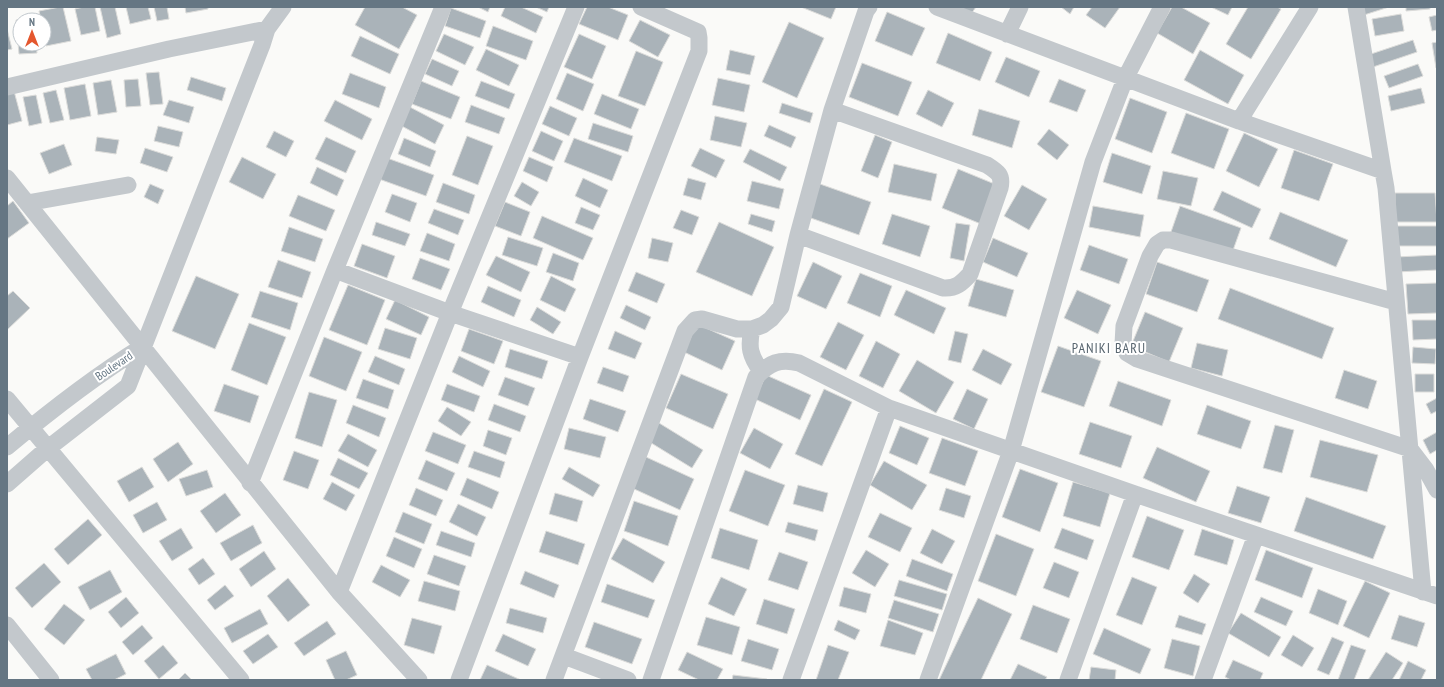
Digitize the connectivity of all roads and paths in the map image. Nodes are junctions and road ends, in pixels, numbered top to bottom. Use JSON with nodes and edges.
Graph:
{"nodes":[{"id":1,"x":283,"y":7,"type":"edge"},
{"id":2,"x":443,"y":7,"type":"edge"},
{"id":3,"x":576,"y":7,"type":"edge"},
{"id":4,"x":641,"y":7,"type":"edge"},
{"id":5,"x":869,"y":7,"type":"edge"},
{"id":6,"x":937,"y":7,"type":"edge"},
{"id":7,"x":1020,"y":7,"type":"edge"},
{"id":8,"x":1162,"y":7,"type":"edge"},
{"id":9,"x":1310,"y":7,"type":"edge"},
{"id":10,"x":1356,"y":7,"type":"edge"},
{"id":11,"x":267,"y":29,"type":"junction"},
{"id":12,"x":1008,"y":34,"type":"junction"},
{"id":13,"x":1125,"y":79,"type":"junction"},
{"id":14,"x":7,"y":86,"type":"edge"},
{"id":15,"x":832,"y":110,"type":"junction"},
{"id":16,"x":1239,"y":121,"type":"junction"},
{"id":17,"x":1383,"y":171,"type":"junction"},
{"id":18,"x":7,"y":178,"type":"edge"},
{"id":19,"x":128,"y":185,"type":"dead end"},
{"id":20,"x":27,"y":203,"type":"junction"},
{"id":21,"x":798,"y":235,"type":"junction"},
{"id":22,"x":335,"y":270,"type":"junction"},
{"id":23,"x":1396,"y":302,"type":"junction"},
{"id":24,"x":450,"y":313,"type":"junction"},
{"id":25,"x":752,"y":329,"type":"junction"},
{"id":26,"x":142,"y":348,"type":"junction"},
{"id":27,"x":580,"y":357,"type":"junction"},
{"id":28,"x":761,"y":371,"type":"junction"},
{"id":29,"x":7,"y":400,"type":"edge"},
{"id":30,"x":889,"y":408,"type":"junction"},
{"id":31,"x":30,"y":428,"type":"junction"},
{"id":32,"x":7,"y":447,"type":"edge"},
{"id":33,"x":47,"y":449,"type":"junction"},
{"id":34,"x":1410,"y":449,"type":"junction"},
{"id":35,"x":1010,"y":451,"type":"junction"},
{"id":36,"x":250,"y":483,"type":"junction"},
{"id":37,"x":7,"y":484,"type":"edge"},
{"id":38,"x":1437,"y":490,"type":"edge"},
{"id":39,"x":1135,"y":494,"type":"junction"},
{"id":40,"x":1256,"y":535,"type":"junction"},
{"id":41,"x":339,"y":592,"type":"junction"},
{"id":42,"x":1430,"y":594,"type":"edge"},
{"id":43,"x":7,"y":624,"type":"edge"},
{"id":44,"x":564,"y":656,"type":"junction"},
{"id":45,"x":50,"y":680,"type":"edge"},
{"id":46,"x":241,"y":680,"type":"edge"},
{"id":47,"x":419,"y":680,"type":"edge"},
{"id":48,"x":459,"y":680,"type":"edge"},
{"id":49,"x":554,"y":680,"type":"edge"},
{"id":50,"x":628,"y":680,"type":"edge"},
{"id":51,"x":651,"y":680,"type":"edge"},
{"id":52,"x":791,"y":680,"type":"edge"},
{"id":53,"x":928,"y":680,"type":"edge"},
{"id":54,"x":1068,"y":680,"type":"edge"},
{"id":55,"x":1203,"y":680,"type":"edge"}],
"edges":[{"from":1,"to":11,"type":"street"},
{"from":2,"to":22,"type":"street"},
{"from":3,"to":24,"type":"street"},
{"from":4,"to":27,"type":"street"},
{"from":5,"to":15,"type":"street"},
{"from":6,"to":12,"type":"street"},
{"from":7,"to":12,"type":"street"},
{"from":8,"to":13,"type":"street"},
{"from":9,"to":16,"type":"street"},
{"from":10,"to":17,"type":"street"},
{"from":11,"to":14,"type":"street"},
{"from":11,"to":26,"type":"street"},
{"from":12,"to":13,"type":"street"},
{"from":13,"to":16,"type":"street"},
{"from":13,"to":35,"type":"street"},
{"from":15,"to":21,"type":"street"},
{"from":15,"to":21,"type":"street"},
{"from":16,"to":17,"type":"street"},
{"from":17,"to":23,"type":"street"},
{"from":18,"to":20,"type":"street"},
{"from":19,"to":20,"type":"street"},
{"from":20,"to":26,"type":"street"},
{"from":21,"to":25,"type":"street"},
{"from":22,"to":24,"type":"street"},
{"from":22,"to":36,"type":"street"},
{"from":23,"to":34,"type":"street"},
{"from":23,"to":34,"type":"street"},
{"from":24,"to":27,"type":"street"},
{"from":24,"to":41,"type":"street"},
{"from":25,"to":28,"type":"street"},
{"from":25,"to":44,"type":"street"},
{"from":26,"to":31,"type":"street","name":"Boulevard"},
{"from":26,"to":33,"type":"street","name":"Boulevard"},
{"from":26,"to":36,"type":"street"},
{"from":27,"to":48,"type":"street"},
{"from":28,"to":30,"type":"street"},
{"from":28,"to":51,"type":"street"},
{"from":29,"to":31,"type":"street"},
{"from":30,"to":35,"type":"street"},
{"from":30,"to":52,"type":"street"},
{"from":31,"to":32,"type":"street","name":"Boulevard"},
{"from":31,"to":33,"type":"street"},
{"from":33,"to":37,"type":"street","name":"Boulevard"},
{"from":33,"to":46,"type":"street"},
{"from":34,"to":38,"type":"street"},
{"from":34,"to":42,"type":"street"},
{"from":35,"to":39,"type":"street"},
{"from":35,"to":53,"type":"street"},
{"from":36,"to":41,"type":"street"},
{"from":39,"to":40,"type":"street"},
{"from":39,"to":54,"type":"street"},
{"from":40,"to":42,"type":"street"},
{"from":40,"to":55,"type":"street"},
{"from":41,"to":47,"type":"street"},
{"from":43,"to":45,"type":"street"},
{"from":44,"to":49,"type":"street"},
{"from":44,"to":50,"type":"street"}]}
